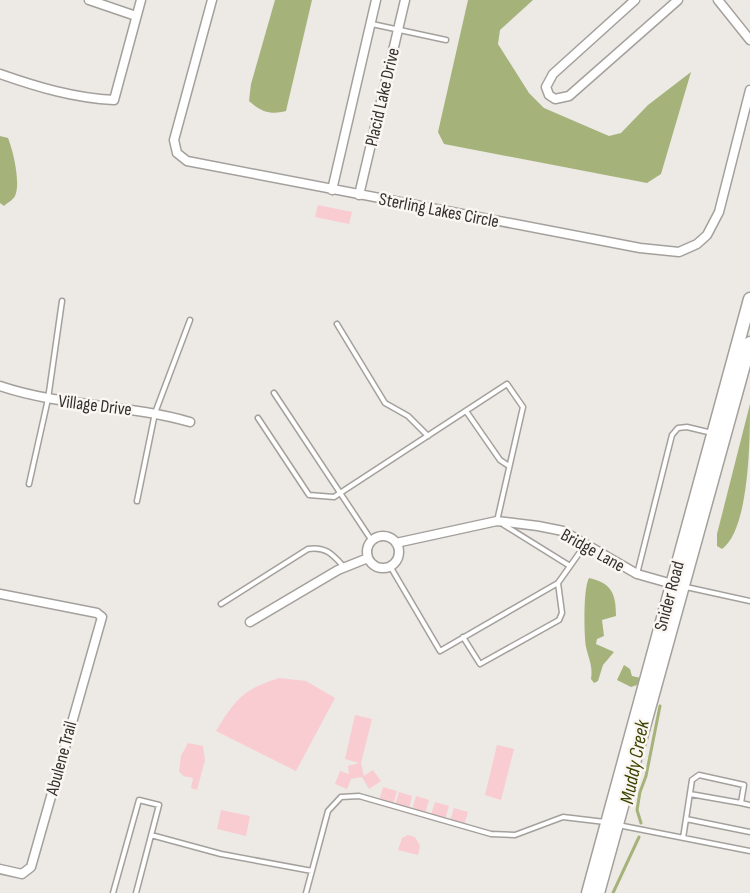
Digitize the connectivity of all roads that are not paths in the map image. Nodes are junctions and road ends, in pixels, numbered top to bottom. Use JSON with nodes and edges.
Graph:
{"nodes":[{"id":1,"x":89,"y":0,"type":"edge"},
{"id":2,"x":141,"y":0,"type":"edge"},
{"id":3,"x":213,"y":0,"type":"edge"},
{"id":4,"x":405,"y":0,"type":"edge"},
{"id":5,"x":635,"y":0,"type":"edge"},
{"id":6,"x":678,"y":0,"type":"edge"},
{"id":7,"x":718,"y":0,"type":"edge"},
{"id":8,"x":376,"y":3,"type":"edge"},
{"id":9,"x":136,"y":16,"type":"junction"},
{"id":10,"x":372,"y":24,"type":"junction"},
{"id":11,"x":398,"y":29,"type":"junction"},
{"id":12,"x":446,"y":40,"type":"dead end"},
{"id":13,"x":750,"y":40,"type":"edge"},
{"id":14,"x":0,"y":74,"type":"edge"},
{"id":15,"x":750,"y":90,"type":"edge"},
{"id":16,"x":332,"y":189,"type":"junction"},
{"id":17,"x":359,"y":195,"type":"junction"},
{"id":18,"x":750,"y":299,"type":"edge"},
{"id":19,"x":63,"y":301,"type":"dead end"},
{"id":20,"x":748,"y":313,"type":"edge"},
{"id":21,"x":190,"y":320,"type":"dead end"},
{"id":22,"x":337,"y":324,"type":"dead end"},
{"id":23,"x":750,"y":343,"type":"edge"},
{"id":24,"x":0,"y":386,"type":"edge"},
{"id":25,"x":274,"y":393,"type":"dead end"},
{"id":26,"x":48,"y":399,"type":"junction"},
{"id":27,"x":466,"y":411,"type":"junction"},
{"id":28,"x":155,"y":413,"type":"junction"},
{"id":29,"x":258,"y":418,"type":"dead end"},
{"id":30,"x":190,"y":422,"type":"dead end"},
{"id":31,"x":712,"y":433,"type":"junction"},
{"id":32,"x":428,"y":436,"type":"junction"},
{"id":33,"x":509,"y":466,"type":"junction"},
{"id":34,"x":29,"y":484,"type":"dead end"},
{"id":35,"x":340,"y":493,"type":"junction"},
{"id":36,"x":137,"y":501,"type":"dead end"},
{"id":37,"x":497,"y":521,"type":"junction"},
{"id":38,"x":372,"y":541,"type":"junction"},
{"id":39,"x":396,"y":543,"type":"junction"},
{"id":40,"x":586,"y":544,"type":"junction"},
{"id":41,"x":368,"y":558,"type":"junction"},
{"id":42,"x":390,"y":566,"type":"junction"},
{"id":43,"x":570,"y":566,"type":"junction"},
{"id":44,"x":345,"y":567,"type":"junction"},
{"id":45,"x":637,"y":574,"type":"junction"},
{"id":46,"x":558,"y":583,"type":"junction"},
{"id":47,"x":677,"y":585,"type":"junction"},
{"id":48,"x":0,"y":594,"type":"edge"},
{"id":49,"x":750,"y":601,"type":"edge"},
{"id":50,"x":221,"y":604,"type":"dead end"},
{"id":51,"x":250,"y":622,"type":"dead end"},
{"id":52,"x":463,"y":638,"type":"junction"},
{"id":53,"x":690,"y":794,"type":"junction"},
{"id":54,"x":741,"y":803,"type":"junction"},
{"id":55,"x":750,"y":805,"type":"edge"},
{"id":56,"x":686,"y":819,"type":"junction"},
{"id":57,"x":612,"y":824,"type":"junction"},
{"id":58,"x":750,"y":832,"type":"edge"},
{"id":59,"x":151,"y":835,"type":"junction"},
{"id":60,"x":683,"y":838,"type":"junction"},
{"id":61,"x":750,"y":851,"type":"edge"},
{"id":62,"x":0,"y":869,"type":"edge"},
{"id":63,"x":312,"y":871,"type":"junction"},
{"id":64,"x":113,"y":893,"type":"edge"},
{"id":65,"x":136,"y":893,"type":"edge"},
{"id":66,"x":306,"y":893,"type":"edge"},
{"id":67,"x":588,"y":893,"type":"edge"},
{"id":68,"x":598,"y":893,"type":"edge"}],
"edges":[{"from":1,"to":9,"type":"street"},
{"from":2,"to":9,"type":"street"},
{"from":3,"to":16,"type":"street","name":"Sterling Lakes Circle"},
{"from":4,"to":11,"type":"street","name":"Placid Lake Drive"},
{"from":5,"to":6,"type":"street"},
{"from":7,"to":13,"type":"street"},
{"from":8,"to":10,"type":"street","name":"Placid Lake Drive"},
{"from":9,"to":14,"type":"street"},
{"from":10,"to":11,"type":"lane"},
{"from":10,"to":16,"type":"street","name":"Placid Lake Drive"},
{"from":11,"to":12,"type":"lane"},
{"from":11,"to":17,"type":"street","name":"Placid Lake Drive"},
{"from":15,"to":17,"type":"street","name":"Sterling Lakes Circle"},
{"from":16,"to":17,"type":"street","name":"Sterling Lakes Circle"},
{"from":18,"to":20,"type":"street","name":"Snider Road"},
{"from":19,"to":26,"type":"lane"},
{"from":20,"to":31,"type":"street","name":"Snider Road"},
{"from":21,"to":28,"type":"lane"},
{"from":22,"to":32,"type":"lane"},
{"from":23,"to":47,"type":"street","name":"Snider Road"},
{"from":24,"to":26,"type":"street","name":"Village Drive"},
{"from":25,"to":35,"type":"lane"},
{"from":26,"to":28,"type":"street","name":"Village Drive"},
{"from":26,"to":34,"type":"lane"},
{"from":27,"to":32,"type":"lane"},
{"from":27,"to":33,"type":"lane"},
{"from":27,"to":33,"type":"lane"},
{"from":28,"to":30,"type":"street","name":"Village Drive"},
{"from":28,"to":36,"type":"lane"},
{"from":29,"to":35,"type":"lane"},
{"from":31,"to":45,"type":"lane"},
{"from":31,"to":47,"type":"street","name":"Snider Road"},
{"from":32,"to":35,"type":"lane"},
{"from":33,"to":37,"type":"lane"},
{"from":35,"to":38,"type":"lane"},
{"from":37,"to":39,"type":"street","name":"Bridge Lane"},
{"from":37,"to":40,"type":"street","name":"Bridge Lane"},
{"from":37,"to":43,"type":"lane"},
{"from":38,"to":39,"type":"street","name":"Bridge Lane"},
{"from":38,"to":41,"type":"street"},
{"from":39,"to":42,"type":"street"},
{"from":40,"to":43,"type":"lane"},
{"from":40,"to":45,"type":"street","name":"Bridge Lane"},
{"from":41,"to":42,"type":"street"},
{"from":41,"to":44,"type":"street"},
{"from":42,"to":52,"type":"lane"},
{"from":43,"to":46,"type":"lane"},
{"from":44,"to":50,"type":"lane"},
{"from":44,"to":51,"type":"street"},
{"from":45,"to":47,"type":"street","name":"Bridge Lane"},
{"from":46,"to":52,"type":"lane"},
{"from":46,"to":52,"type":"lane"},
{"from":47,"to":49,"type":"lane"},
{"from":47,"to":57,"type":"street","name":"Snider Road"},
{"from":48,"to":62,"type":"street","name":"Abulene Trail"},
{"from":53,"to":54,"type":"lane"},
{"from":53,"to":54,"type":"lane"},
{"from":53,"to":56,"type":"lane"},
{"from":54,"to":55,"type":"lane"},
{"from":56,"to":58,"type":"lane"},
{"from":56,"to":60,"type":"lane"},
{"from":57,"to":60,"type":"lane"},
{"from":57,"to":63,"type":"lane"},
{"from":57,"to":67,"type":"street","name":"Snider Road"},
{"from":57,"to":68,"type":"street","name":"Snider Road"},
{"from":59,"to":63,"type":"lane"},
{"from":59,"to":64,"type":"lane"},
{"from":59,"to":65,"type":"lane"},
{"from":60,"to":61,"type":"lane"},
{"from":63,"to":66,"type":"lane"}]}
